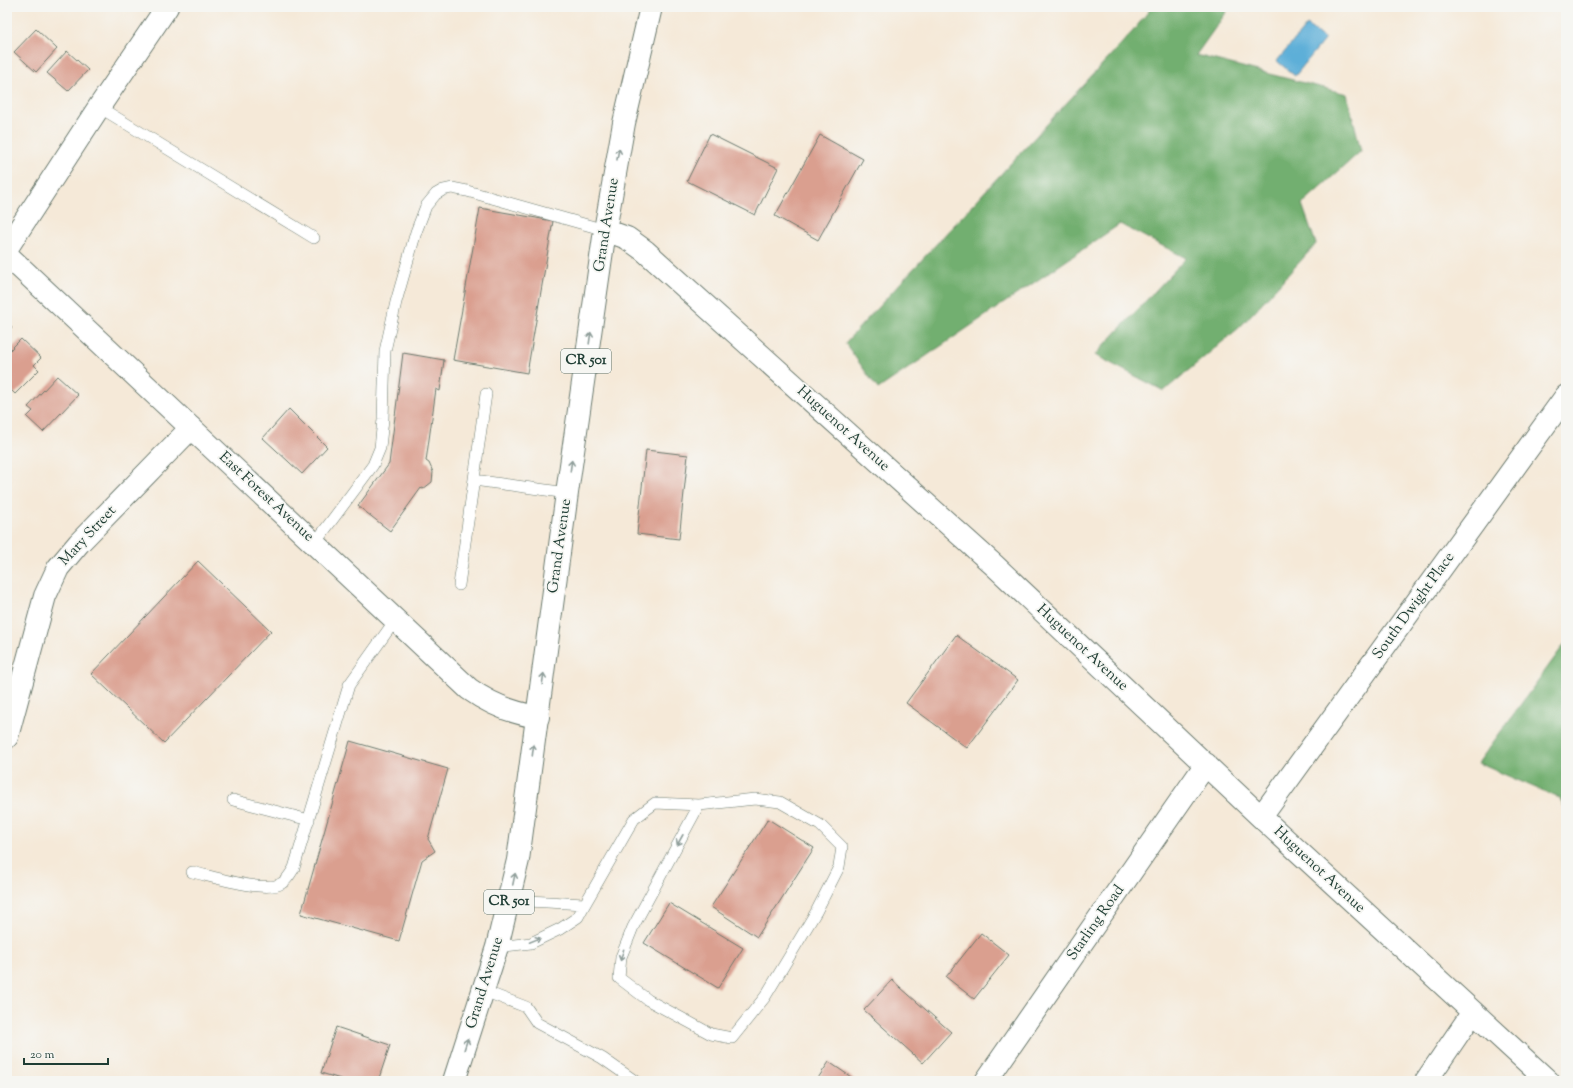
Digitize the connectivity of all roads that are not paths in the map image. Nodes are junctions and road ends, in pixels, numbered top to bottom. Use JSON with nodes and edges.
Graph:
{"nodes":[{"id":1,"x":167,"y":7,"type":"edge"},
{"id":2,"x":651,"y":7,"type":"edge"},
{"id":3,"x":99,"y":107,"type":"junction"},
{"id":4,"x":605,"y":230,"type":"junction"},
{"id":5,"x":314,"y":238,"type":"dead end"},
{"id":6,"x":7,"y":248,"type":"edge"},
{"id":7,"x":7,"y":255,"type":"edge"},
{"id":8,"x":486,"y":394,"type":"dead end"},
{"id":9,"x":1566,"y":396,"type":"edge"},
{"id":10,"x":191,"y":428,"type":"junction"},
{"id":11,"x":474,"y":480,"type":"junction"},
{"id":12,"x":567,"y":493,"type":"junction"},
{"id":13,"x":315,"y":543,"type":"junction"},
{"id":14,"x":459,"y":585,"type":"dead end"},
{"id":15,"x":396,"y":619,"type":"junction"},
{"id":16,"x":538,"y":717,"type":"junction"},
{"id":17,"x":8,"y":726,"type":"edge"},
{"id":18,"x":1206,"y":764,"type":"junction"},
{"id":19,"x":233,"y":800,"type":"dead end"},
{"id":20,"x":699,"y":805,"type":"junction"},
{"id":21,"x":1261,"y":817,"type":"junction"},
{"id":22,"x":309,"y":820,"type":"junction"},
{"id":23,"x":192,"y":872,"type":"dead end"},
{"id":24,"x":509,"y":900,"type":"junction"},
{"id":25,"x":585,"y":904,"type":"junction"},
{"id":26,"x":497,"y":947,"type":"junction"},
{"id":27,"x":484,"y":991,"type":"junction"},
{"id":28,"x":1473,"y":1012,"type":"junction"},
{"id":29,"x":454,"y":1081,"type":"edge"},
{"id":30,"x":635,"y":1081,"type":"edge"},
{"id":31,"x":986,"y":1081,"type":"edge"},
{"id":32,"x":1426,"y":1081,"type":"edge"},
{"id":33,"x":1548,"y":1081,"type":"edge"}],
"edges":[{"from":1,"to":3,"type":"street"},
{"from":4,"to":2,"type":"street","name":"Grand Avenue","number":"CR 501","one_way":true},
{"from":3,"to":5,"type":"lane"},
{"from":3,"to":6,"type":"street"},
{"from":12,"to":4,"type":"street","name":"Grand Avenue","number":"CR 501","one_way":true},
{"from":4,"to":13,"type":"lane"},
{"from":4,"to":18,"type":"street","name":"Huguenot Avenue"},
{"from":7,"to":10,"type":"street","name":"East Forest Avenue"},
{"from":8,"to":11,"type":"lane"},
{"from":9,"to":21,"type":"street","name":"South Dwight Place"},
{"from":10,"to":13,"type":"street","name":"East Forest Avenue"},
{"from":10,"to":17,"type":"street","name":"Mary Street"},
{"from":11,"to":12,"type":"lane"},
{"from":11,"to":14,"type":"lane"},
{"from":16,"to":12,"type":"street","name":"Grand Avenue","number":"CR 501","one_way":true},
{"from":13,"to":15,"type":"street","name":"East Forest Avenue"},
{"from":15,"to":16,"type":"street","name":"East Forest Avenue"},
{"from":15,"to":22,"type":"lane"},
{"from":24,"to":16,"type":"street","name":"Grand Avenue","number":"CR 501","one_way":true},
{"from":18,"to":21,"type":"street","name":"Huguenot Avenue"},
{"from":18,"to":31,"type":"street","name":"Starling Road"},
{"from":19,"to":22,"type":"lane"},
{"from":20,"to":20,"type":"lane","one_way":true},
{"from":20,"to":25,"type":"lane"},
{"from":21,"to":28,"type":"street","name":"Huguenot Avenue"},
{"from":22,"to":23,"type":"lane"},
{"from":24,"to":25,"type":"lane"},
{"from":24,"to":26,"type":"street","name":"Grand Avenue","number":"CR 501"},
{"from":26,"to":25,"type":"lane","one_way":true},
{"from":26,"to":27,"type":"street","name":"Grand Avenue","number":"CR 501"},
{"from":29,"to":27,"type":"street","name":"Grand Avenue","number":"CR 501","one_way":true},
{"from":27,"to":30,"type":"lane"},
{"from":28,"to":32,"type":"street"},
{"from":28,"to":33,"type":"street","name":"Huguenot Avenue"}]}
